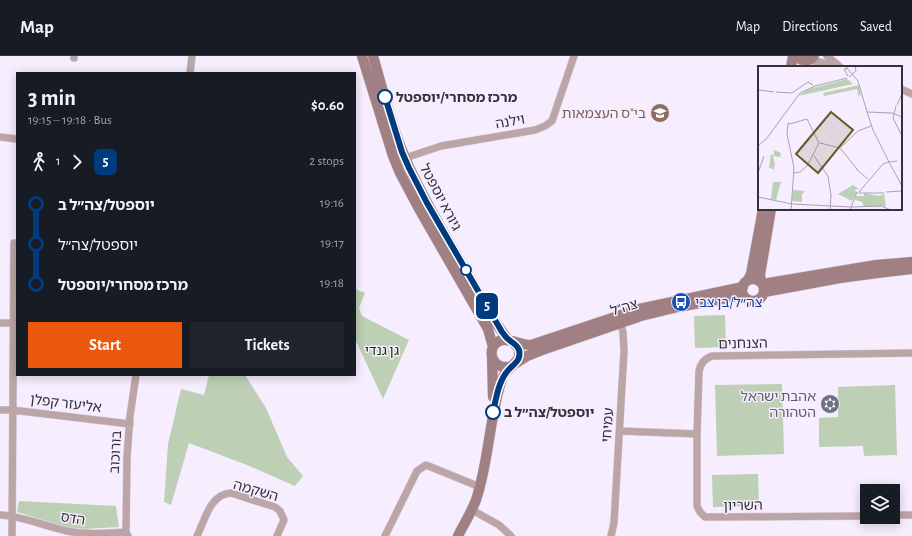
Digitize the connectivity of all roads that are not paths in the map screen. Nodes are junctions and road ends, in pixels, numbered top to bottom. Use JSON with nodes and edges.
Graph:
{"nodes":[{"id":1,"x":192,"y":56,"type":"edge"},
{"id":2,"x":362,"y":56,"type":"edge"},
{"id":3,"x":373,"y":56,"type":"edge"},
{"id":4,"x":574,"y":56,"type":"edge"},
{"id":5,"x":795,"y":56,"type":"edge"},
{"id":6,"x":827,"y":56,"type":"edge"},
{"id":7,"x":808,"y":61,"type":"edge"},
{"id":8,"x":791,"y":66,"type":"edge"},
{"id":9,"x":836,"y":66,"type":"edge"},
{"id":10,"x":840,"y":66,"type":"edge"},
{"id":11,"x":190,"y":72,"type":"edge"},
{"id":12,"x":902,"y":90,"type":"edge"},
{"id":13,"x":912,"y":94,"type":"edge"},
{"id":14,"x":0,"y":137,"type":"edge"},
{"id":15,"x":16,"y":139,"type":"edge"},
{"id":16,"x":405,"y":158,"type":"junction"},
{"id":17,"x":763,"y":210,"type":"edge"},
{"id":18,"x":771,"y":210,"type":"edge"},
{"id":19,"x":14,"y":243,"type":"dead end"},
{"id":20,"x":912,"y":262,"type":"edge"},
{"id":21,"x":912,"y":269,"type":"edge"},
{"id":22,"x":745,"y":284,"type":"junction"},
{"id":23,"x":763,"y":286,"type":"junction"},
{"id":24,"x":746,"y":298,"type":"junction"},
{"id":25,"x":619,"y":319,"type":"junction"},
{"id":26,"x":0,"y":323,"type":"edge"},
{"id":27,"x":14,"y":323,"type":"junction"},
{"id":28,"x":511,"y":341,"type":"junction"},
{"id":29,"x":492,"y":351,"type":"junction"},
{"id":30,"x":912,"y":353,"type":"edge"},
{"id":31,"x":514,"y":365,"type":"junction"},
{"id":32,"x":136,"y":376,"type":"edge"},
{"id":33,"x":0,"y":410,"type":"edge"},
{"id":34,"x":12,"y":410,"type":"junction"},
{"id":35,"x":493,"y":415,"type":"junction"},
{"id":36,"x":130,"y":424,"type":"junction"},
{"id":37,"x":620,"y":431,"type":"junction"},
{"id":38,"x":697,"y":434,"type":"junction"},
{"id":39,"x":480,"y":487,"type":"junction"},
{"id":40,"x":472,"y":510,"type":"junction"},
{"id":41,"x":0,"y":515,"type":"edge"},
{"id":42,"x":900,"y":515,"type":"edge"},
{"id":43,"x":912,"y":515,"type":"edge"},
{"id":44,"x":12,"y":516,"type":"junction"},
{"id":45,"x":860,"y":516,"type":"edge"},
{"id":46,"x":127,"y":534,"type":"edge"},
{"id":47,"x":12,"y":536,"type":"edge"},
{"id":48,"x":197,"y":536,"type":"edge"},
{"id":49,"x":277,"y":536,"type":"edge"},
{"id":50,"x":385,"y":536,"type":"edge"},
{"id":51,"x":458,"y":536,"type":"edge"},
{"id":52,"x":511,"y":536,"type":"edge"},
{"id":53,"x":611,"y":536,"type":"edge"}],
"edges":[{"from":1,"to":11,"type":"street"},
{"from":2,"to":29,"type":"street","name":"גיורא יוספטל"},
{"from":3,"to":16,"type":"street","name":"גיורא יוספטל"},
{"from":4,"to":16,"type":"street","name":"וילנה"},
{"from":5,"to":7,"type":"street"},
{"from":5,"to":8,"type":"street"},
{"from":6,"to":10,"type":"street"},
{"from":7,"to":9,"type":"street"},
{"from":12,"to":13,"type":"street"},
{"from":14,"to":15,"type":"street"},
{"from":16,"to":28,"type":"street","name":"גיורא יוספטל"},
{"from":17,"to":22,"type":"street"},
{"from":18,"to":23,"type":"street"},
{"from":19,"to":27,"type":"street"},
{"from":20,"to":23,"type":"street"},
{"from":21,"to":23,"type":"street"},
{"from":22,"to":23,"type":"street"},
{"from":22,"to":24,"type":"street"},
{"from":22,"to":25,"type":"street","name":"צה\"ל"},
{"from":23,"to":24,"type":"street"},
{"from":24,"to":25,"type":"street","name":"צה\"ל"},
{"from":25,"to":28,"type":"street","name":"צה\"ל"},
{"from":25,"to":31,"type":"street","name":"צה\"ל"},
{"from":25,"to":37,"type":"street","name":"עמיחי"},
{"from":26,"to":27,"type":"street"},
{"from":27,"to":34,"type":"street"},
{"from":28,"to":29,"type":"street"},
{"from":28,"to":31,"type":"street"},
{"from":29,"to":31,"type":"street"},
{"from":29,"to":35,"type":"street","name":"גיורא יוספטל"},
{"from":30,"to":38,"type":"street","name":"הצנחנים"},
{"from":31,"to":35,"type":"street","name":"גיורא יוספטל"},
{"from":32,"to":36,"type":"street","name":"בורוכוב"},
{"from":33,"to":34,"type":"street","name":"אליעזר קפלן"},
{"from":34,"to":36,"type":"street","name":"אליעזר קפלן"},
{"from":34,"to":44,"type":"street"},
{"from":35,"to":39,"type":"street","name":"גיורא יוספטל"},
{"from":36,"to":46,"type":"street","name":"בורוכוב"},
{"from":37,"to":38,"type":"street"},
{"from":37,"to":53,"type":"street","name":"עמיחי"},
{"from":38,"to":45,"type":"street","name":"השריון"},
{"from":39,"to":40,"type":"street","name":"גיורא יוספטל"},
{"from":39,"to":50,"type":"street"},
{"from":40,"to":51,"type":"street","name":"גיורא יוספטל"},
{"from":40,"to":52,"type":"street"},
{"from":41,"to":44,"type":"street","name":"הדס"},
{"from":42,"to":43,"type":"street"},
{"from":44,"to":46,"type":"street","name":"הדס"},
{"from":44,"to":47,"type":"street"},
{"from":48,"to":49,"type":"street","name":"השקמה"}]}
